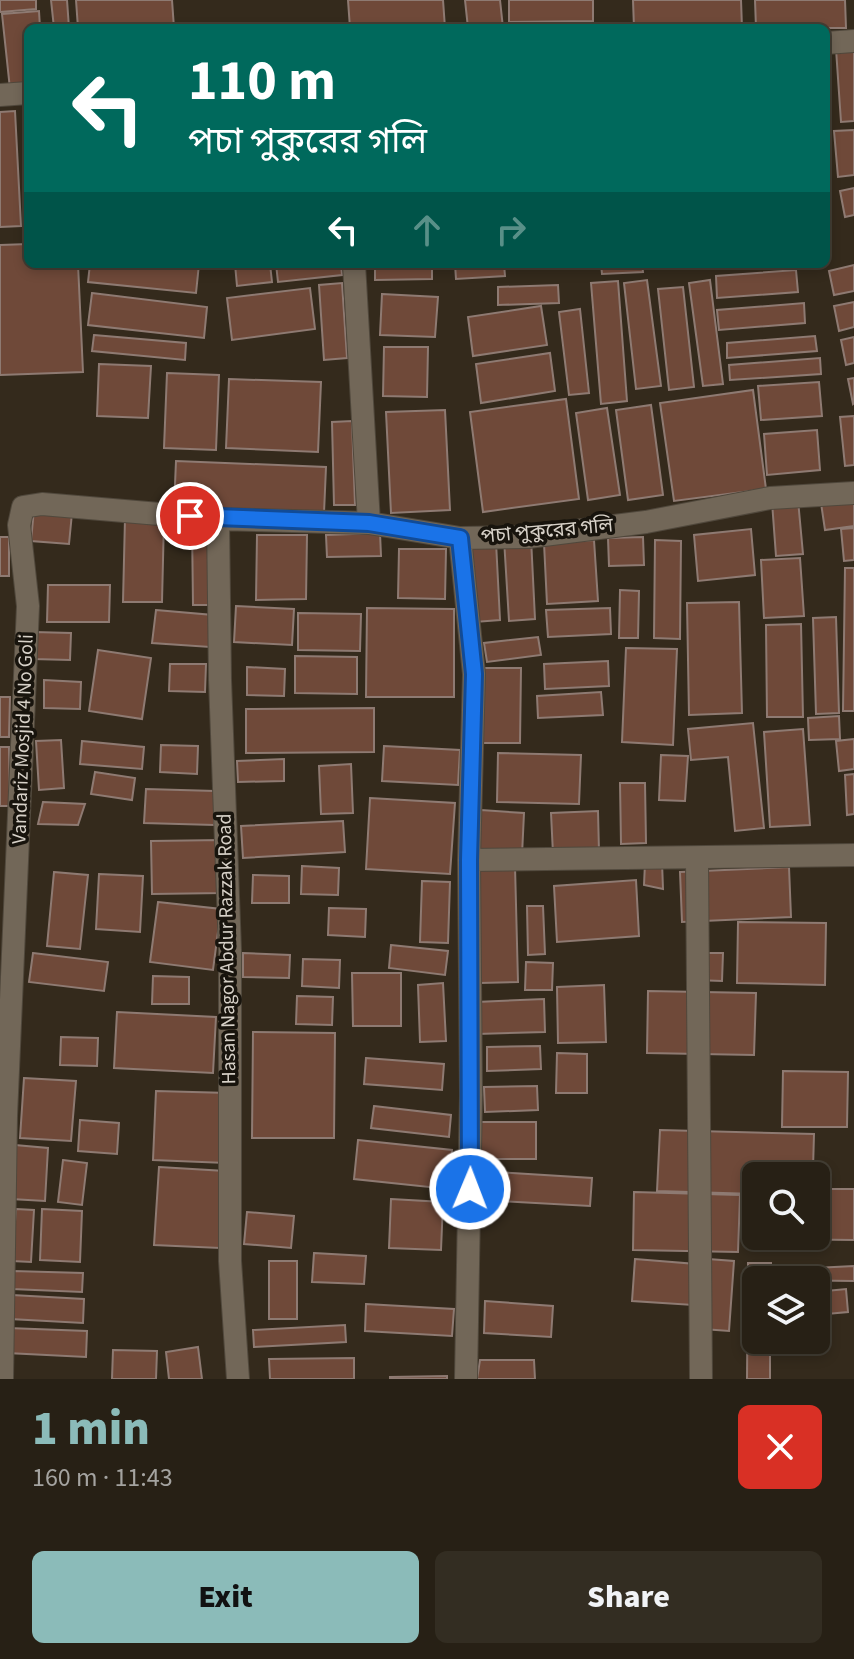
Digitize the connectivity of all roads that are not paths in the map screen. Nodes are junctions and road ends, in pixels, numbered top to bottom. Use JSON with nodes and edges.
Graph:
{"nodes":[{"id":1,"x":854,"y":41,"type":"edge"},
{"id":2,"x":830,"y":43,"type":"edge"},
{"id":3,"x":24,"y":93,"type":"edge"},
{"id":4,"x":0,"y":95,"type":"edge"},
{"id":5,"x":354,"y":268,"type":"edge"},
{"id":6,"x":854,"y":493,"type":"edge"},
{"id":7,"x":190,"y":516,"type":"joint"},
{"id":8,"x":218,"y":519,"type":"junction"},
{"id":9,"x":369,"y":523,"type":"junction"},
{"id":10,"x":460,"y":538,"type":"junction"},
{"id":11,"x":854,"y":855,"type":"edge"},
{"id":12,"x":697,"y":859,"type":"junction"},
{"id":13,"x":469,"y":860,"type":"junction"},
{"id":14,"x":2,"y":1379,"type":"edge"},
{"id":15,"x":238,"y":1379,"type":"edge"},
{"id":16,"x":466,"y":1379,"type":"edge"},
{"id":17,"x":701,"y":1379,"type":"edge"}],
"edges":[{"from":1,"to":2,"type":"street"},
{"from":3,"to":4,"type":"street"},
{"from":5,"to":9,"type":"street"},
{"from":6,"to":10,"type":"street","name":"পচা পুকুরের গলি"},
{"from":7,"to":8,"type":"street","name":"পচা পুকুরের গলি"},
{"from":7,"to":14,"type":"street","name":"Vandariz Mosjid 4 No Goli"},
{"from":8,"to":9,"type":"street","name":"পচা পুকুরের গলি"},
{"from":8,"to":15,"type":"street","name":"Hasan Nagor Abdur Razzak Road"},
{"from":9,"to":10,"type":"street","name":"পচা পুকুরের গলি"},
{"from":10,"to":13,"type":"street"},
{"from":11,"to":12,"type":"street"},
{"from":12,"to":13,"type":"street"},
{"from":12,"to":17,"type":"street"},
{"from":13,"to":16,"type":"street"}]}
